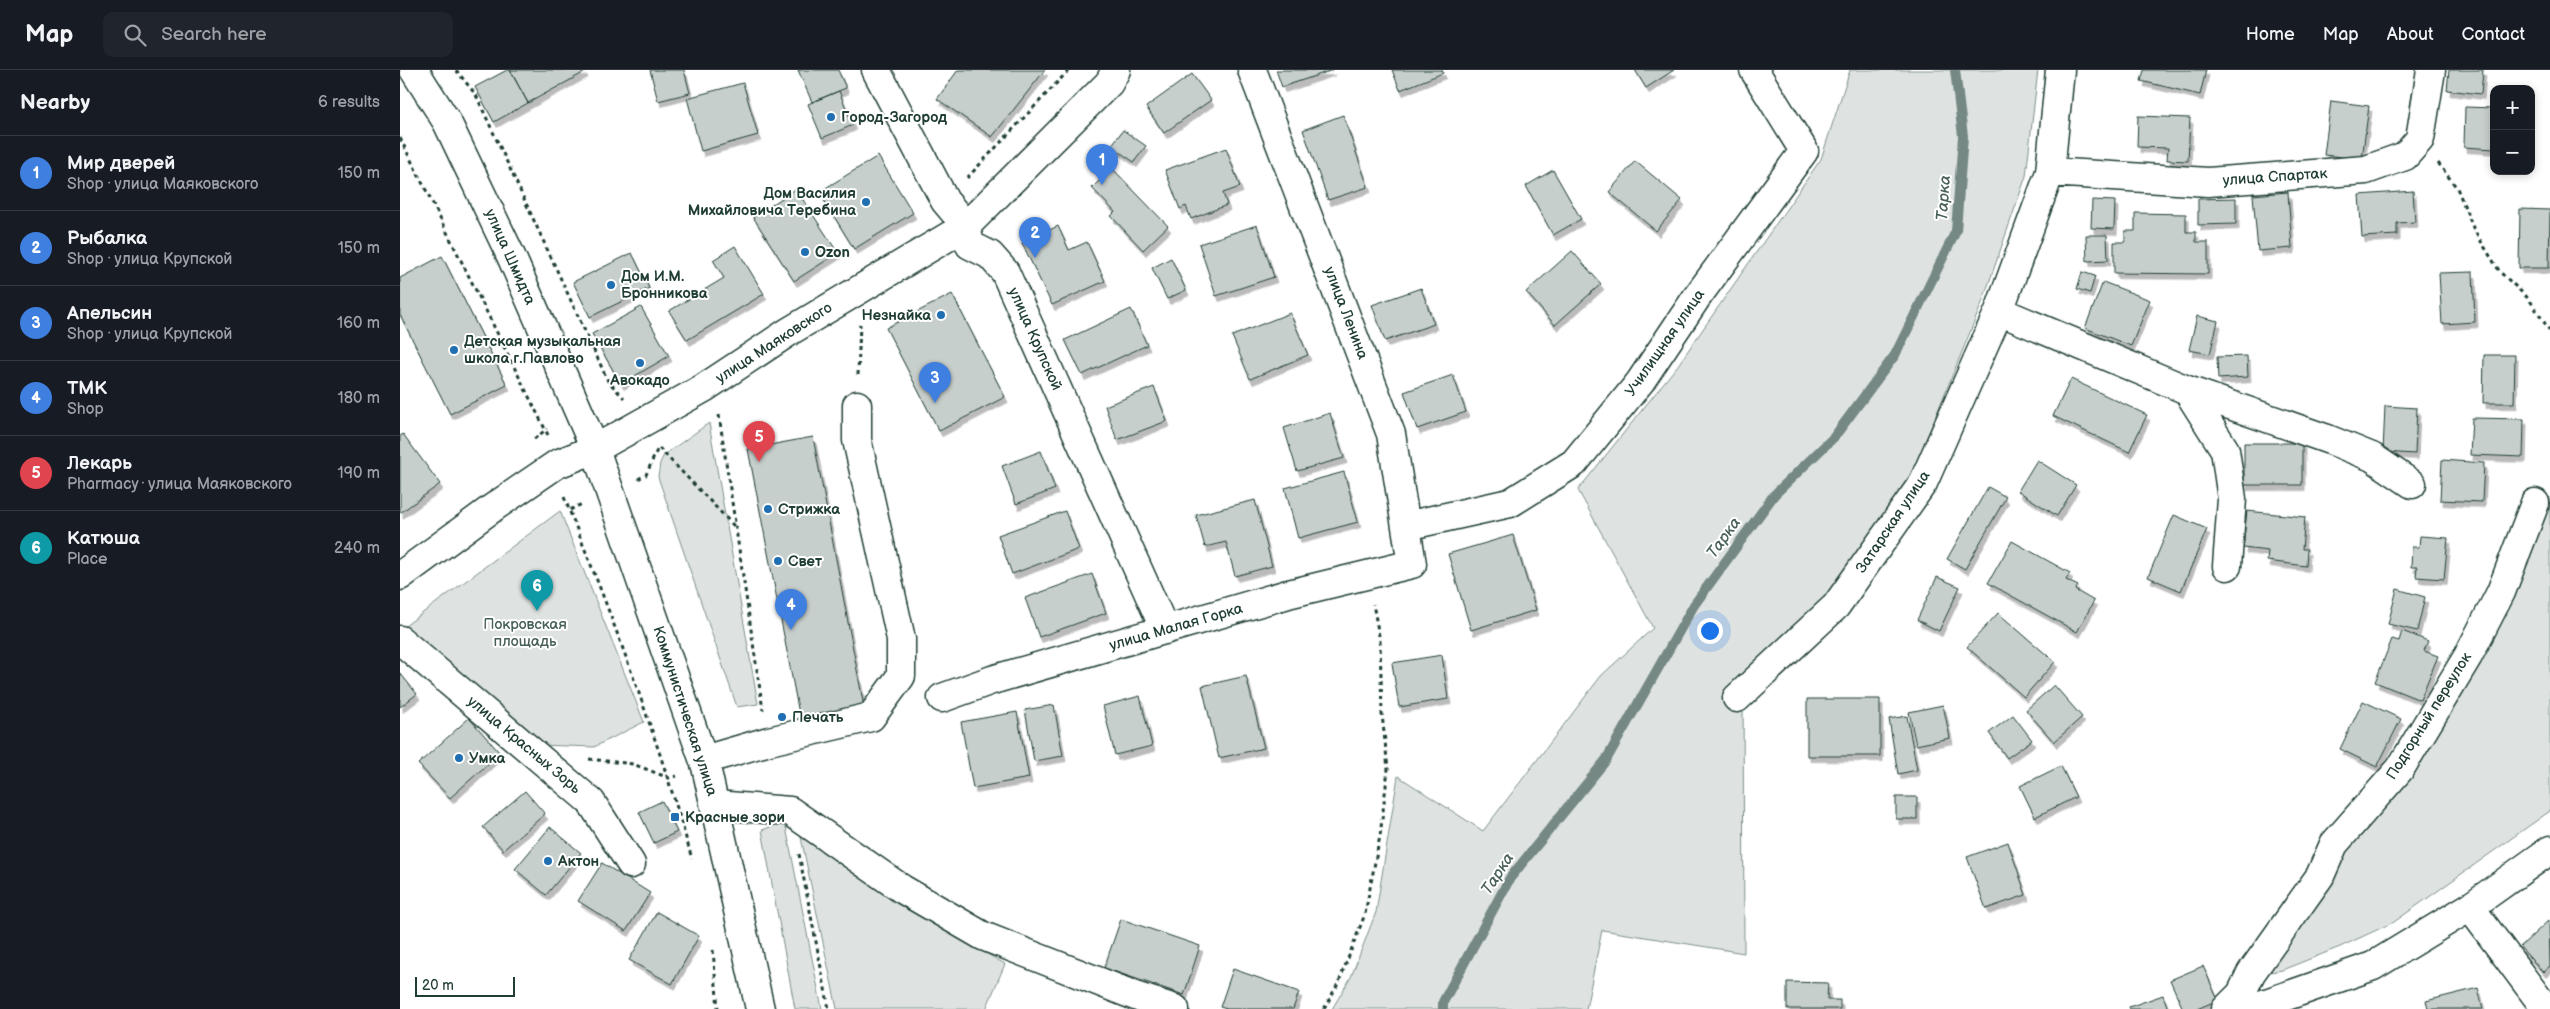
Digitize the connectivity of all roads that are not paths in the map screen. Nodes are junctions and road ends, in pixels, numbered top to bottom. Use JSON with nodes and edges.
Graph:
{"nodes":[{"id":1,"x":414,"y":70,"type":"edge"},
{"id":2,"x":876,"y":70,"type":"edge"},
{"id":3,"x":1116,"y":70,"type":"edge"},
{"id":4,"x":1252,"y":70,"type":"edge"},
{"id":5,"x":1754,"y":70,"type":"edge"},
{"id":6,"x":2060,"y":70,"type":"edge"},
{"id":7,"x":2431,"y":70,"type":"edge"},
{"id":8,"x":2050,"y":172,"type":"junction"},
{"id":9,"x":966,"y":226,"type":"junction"},
{"id":10,"x":1999,"y":311,"type":"junction"},
{"id":11,"x":2187,"y":390,"type":"junction"},
{"id":12,"x":857,"y":404,"type":"road end"},
{"id":13,"x":595,"y":449,"type":"junction"},
{"id":14,"x":2412,"y":484,"type":"dead end"},
{"id":15,"x":2535,"y":503,"type":"dead end"},
{"id":16,"x":1406,"y":526,"type":"junction"},
{"id":17,"x":1412,"y":564,"type":"joint"},
{"id":18,"x":2227,"y":566,"type":"dead end"},
{"id":19,"x":400,"y":576,"type":"edge"},
{"id":20,"x":1165,"y":630,"type":"junction"},
{"id":21,"x":400,"y":640,"type":"edge"},
{"id":22,"x":942,"y":698,"type":"dead end"},
{"id":23,"x":1737,"y":698,"type":"dead end"},
{"id":24,"x":704,"y":760,"type":"junction"},
{"id":25,"x":715,"y":805,"type":"junction"},
{"id":26,"x":2550,"y":850,"type":"edge"},
{"id":27,"x":631,"y":864,"type":"dead end"},
{"id":28,"x":2470,"y":907,"type":"junction"},
{"id":29,"x":760,"y":1009,"type":"edge"},
{"id":30,"x":1175,"y":1009,"type":"edge"},
{"id":31,"x":2226,"y":1009,"type":"edge"},
{"id":32,"x":2249,"y":1009,"type":"edge"},
{"id":33,"x":2546,"y":1009,"type":"edge"}],
"edges":[{"from":1,"to":13,"type":"street","name":"улица Шмидта"},
{"from":2,"to":9,"type":"street","name":"улица Крупской"},
{"from":3,"to":9,"type":"street","name":"улица Маяковского"},
{"from":4,"to":16,"type":"street","name":"улица Ленина"},
{"from":5,"to":16,"type":"street","name":"Училищная улица"},
{"from":6,"to":8,"type":"street","name":"Затарская улица"},
{"from":7,"to":8,"type":"street","name":"улица Спартак"},
{"from":8,"to":10,"type":"street","name":"Затарская улица"},
{"from":9,"to":13,"type":"street","name":"улица Маяковского"},
{"from":9,"to":20,"type":"street","name":"улица Крупской"},
{"from":10,"to":11,"type":"street"},
{"from":10,"to":23,"type":"street","name":"Затарская улица"},
{"from":11,"to":14,"type":"street"},
{"from":11,"to":18,"type":"street"},
{"from":12,"to":24,"type":"street"},
{"from":13,"to":19,"type":"street","name":"улица Маяковского"},
{"from":13,"to":24,"type":"street","name":"Коммунистическая улица"},
{"from":15,"to":31,"type":"street","name":"Подгорный переулок"},
{"from":16,"to":17,"type":"street","name":"улица Ленина"},
{"from":17,"to":20,"type":"street","name":"улица Малая Горка"},
{"from":20,"to":22,"type":"street","name":"улица Малая Горка"},
{"from":21,"to":27,"type":"street","name":"улица Красных Зорь"},
{"from":24,"to":25,"type":"street","name":"Коммунистическая улица"},
{"from":25,"to":29,"type":"street","name":"Коммунистическая улица"},
{"from":25,"to":30,"type":"street"},
{"from":26,"to":28,"type":"street"},
{"from":28,"to":32,"type":"street"},
{"from":28,"to":33,"type":"street"}]}
